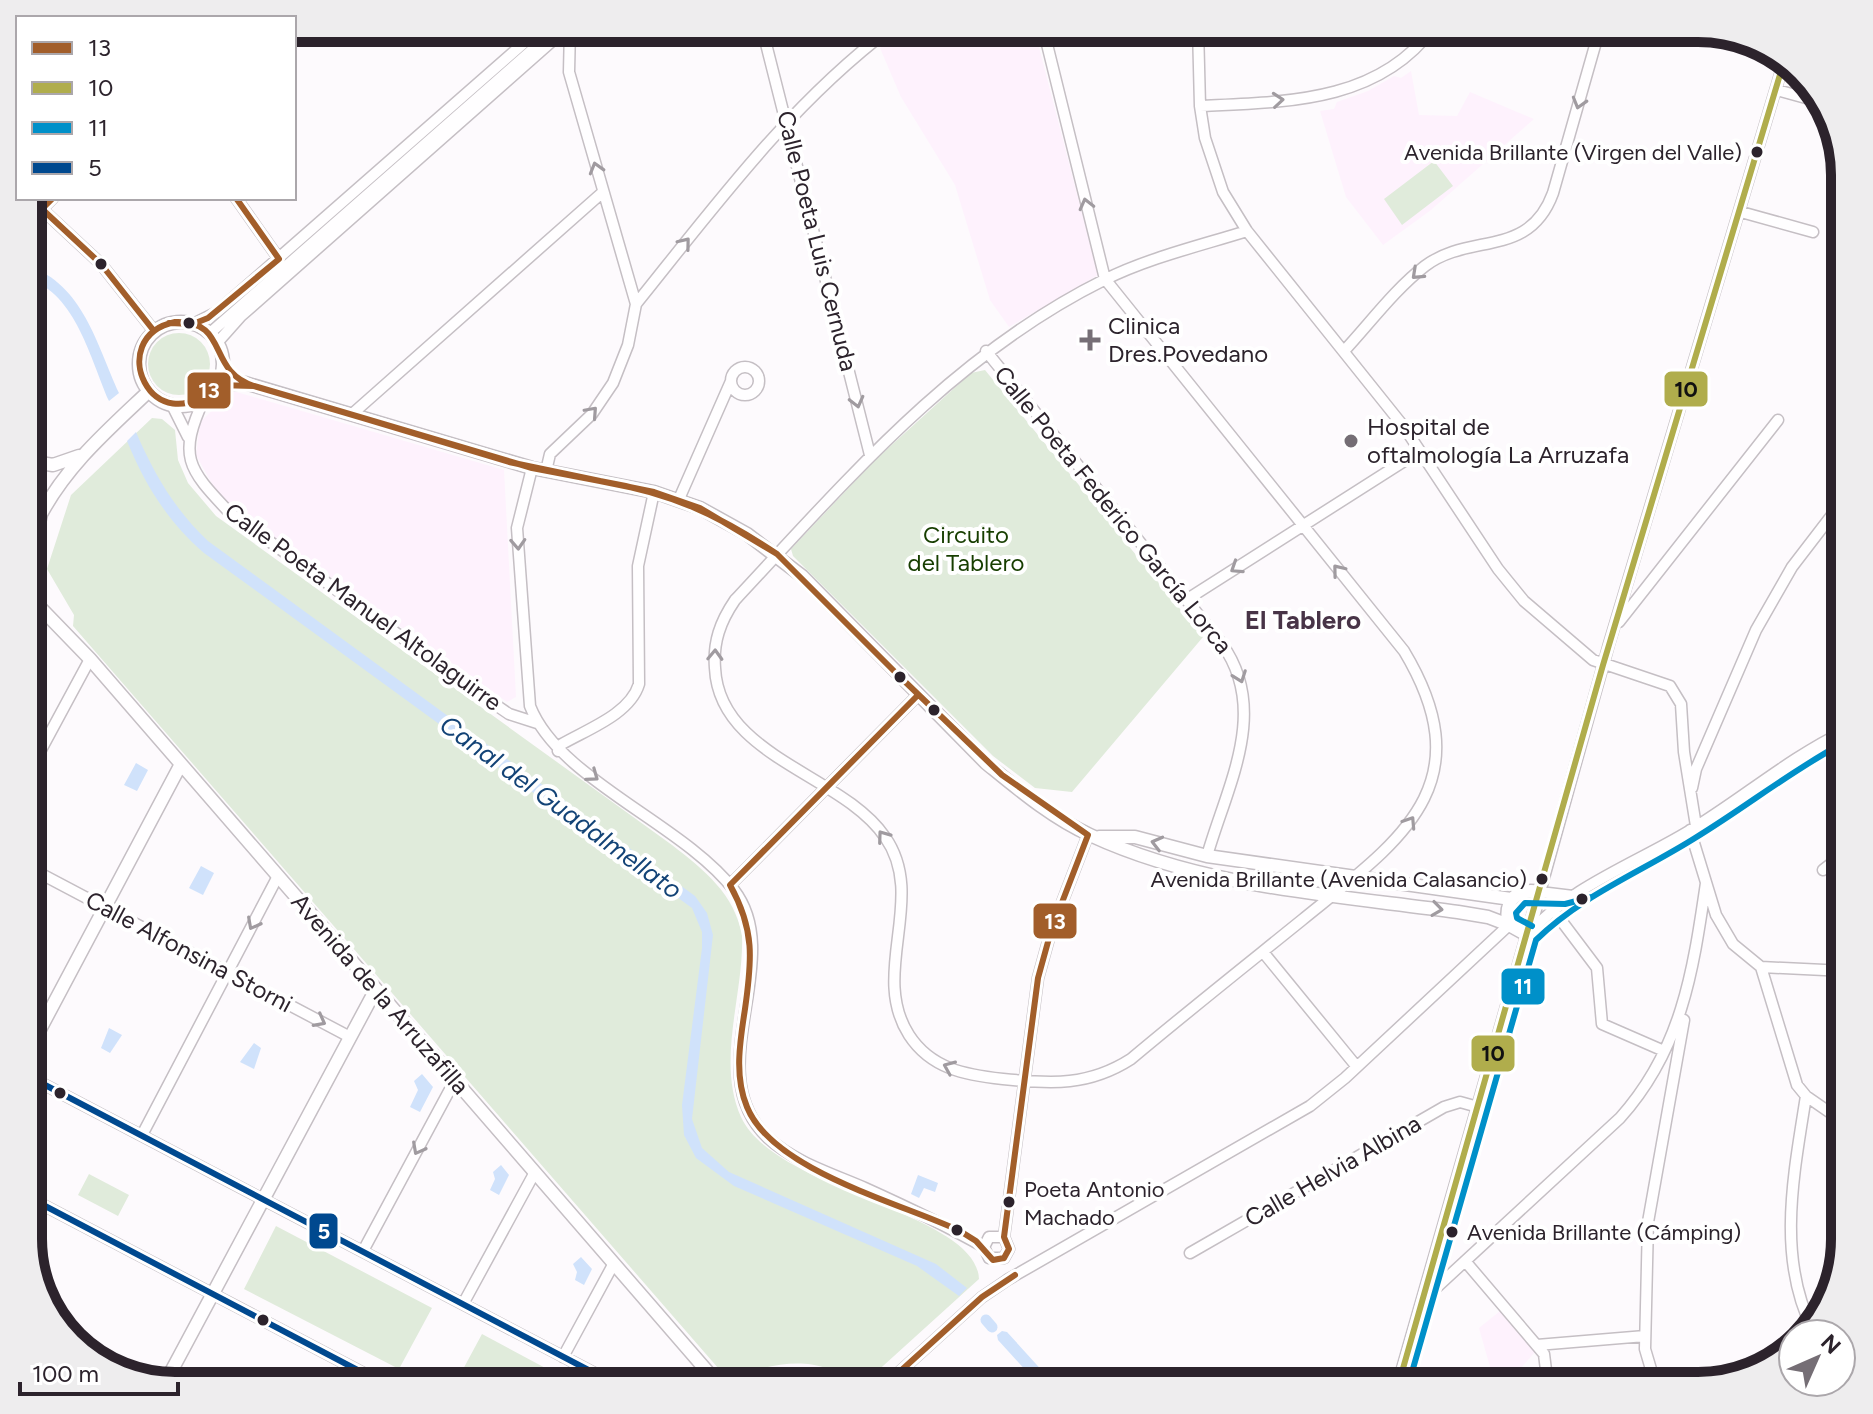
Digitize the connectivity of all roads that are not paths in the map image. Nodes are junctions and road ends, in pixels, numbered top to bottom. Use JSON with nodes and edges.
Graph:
{"nodes":[{"id":1,"x":525,"y":42,"type":"edge"},
{"id":2,"x":542,"y":42,"type":"edge"},
{"id":3,"x":553,"y":42,"type":"edge"},
{"id":4,"x":569,"y":42,"type":"edge"},
{"id":5,"x":766,"y":42,"type":"edge"},
{"id":6,"x":873,"y":42,"type":"edge"},
{"id":7,"x":1046,"y":42,"type":"edge"},
{"id":8,"x":1198,"y":42,"type":"edge"},
{"id":9,"x":1419,"y":42,"type":"edge"},
{"id":10,"x":1596,"y":42,"type":"edge"},
{"id":11,"x":1782,"y":71,"type":"edge"},
{"id":12,"x":1777,"y":90,"type":"junction"},
{"id":13,"x":1807,"y":98,"type":"edge"},
{"id":14,"x":1200,"y":106,"type":"junction"},
{"id":15,"x":786,"y":120,"type":"junction"},
{"id":16,"x":603,"y":192,"type":"junction"},
{"id":17,"x":51,"y":200,"type":"edge"},
{"id":18,"x":237,"y":200,"type":"edge"},
{"id":19,"x":42,"y":209,"type":"joint"},
{"id":20,"x":1741,"y":212,"type":"junction"},
{"id":21,"x":1247,"y":231,"type":"junction"},
{"id":22,"x":1813,"y":232,"type":"dead end"},
{"id":23,"x":279,"y":259,"type":"junction"},
{"id":24,"x":1105,"y":279,"type":"junction"},
{"id":25,"x":636,"y":304,"type":"junction"},
{"id":26,"x":193,"y":324,"type":"junction"},
{"id":27,"x":154,"y":331,"type":"junction"},
{"id":28,"x":214,"y":338,"type":"junction"},
{"id":29,"x":986,"y":351,"type":"junction"},
{"id":30,"x":1344,"y":351,"type":"junction"},
{"id":31,"x":223,"y":365,"type":"junction"},
{"id":32,"x":731,"y":381,"type":"dead end"},
{"id":33,"x":245,"y":383,"type":"junction"},
{"id":34,"x":217,"y":385,"type":"junction"},
{"id":35,"x":149,"y":391,"type":"junction"},
{"id":36,"x":204,"y":399,"type":"junction"},
{"id":37,"x":172,"y":405,"type":"junction"},
{"id":38,"x":351,"y":415,"type":"junction"},
{"id":39,"x":1778,"y":420,"type":"dead end"},
{"id":40,"x":188,"y":437,"type":"junction"},
{"id":41,"x":1420,"y":451,"type":"junction"},
{"id":42,"x":81,"y":454,"type":"junction"},
{"id":43,"x":870,"y":455,"type":"junction"},
{"id":44,"x":42,"y":463,"type":"edge"},
{"id":45,"x":532,"y":468,"type":"junction"},
{"id":46,"x":546,"y":471,"type":"junction"},
{"id":47,"x":654,"y":492,"type":"junction"},
{"id":48,"x":679,"y":499,"type":"junction"},
{"id":49,"x":42,"y":512,"type":"edge"},
{"id":50,"x":1831,"y":516,"type":"edge"},
{"id":51,"x":1302,"y":525,"type":"junction"},
{"id":52,"x":777,"y":554,"type":"junction"},
{"id":53,"x":1186,"y":600,"type":"junction"},
{"id":54,"x":42,"y":609,"type":"edge"},
{"id":55,"x":1615,"y":626,"type":"junction"},
{"id":56,"x":90,"y":659,"type":"junction"},
{"id":57,"x":1603,"y":665,"type":"junction"},
{"id":58,"x":918,"y":695,"type":"junction"},
{"id":59,"x":537,"y":723,"type":"junction"},
{"id":60,"x":1831,"y":738,"type":"edge"},
{"id":61,"x":42,"y":748,"type":"edge"},
{"id":62,"x":558,"y":751,"type":"junction"},
{"id":63,"x":181,"y":764,"type":"junction"},
{"id":64,"x":826,"y":789,"type":"junction"},
{"id":65,"x":1691,"y":792,"type":"junction"},
{"id":66,"x":1693,"y":828,"type":"junction"},
{"id":67,"x":1088,"y":835,"type":"junction"},
{"id":68,"x":1207,"y":856,"type":"junction"},
{"id":69,"x":1831,"y":864,"type":"edge"},
{"id":70,"x":1823,"y":870,"type":"dead end"},
{"id":71,"x":42,"y":874,"type":"edge"},
{"id":72,"x":278,"y":876,"type":"junction"},
{"id":73,"x":1356,"y":877,"type":"junction"},
{"id":74,"x":1706,"y":883,"type":"junction"},
{"id":75,"x":730,"y":885,"type":"junction"},
{"id":76,"x":1540,"y":892,"type":"junction"},
{"id":77,"x":1336,"y":895,"type":"junction"},
{"id":78,"x":1573,"y":896,"type":"junction"},
{"id":79,"x":1511,"y":899,"type":"junction"},
{"id":80,"x":104,"y":907,"type":"junction"},
{"id":81,"x":1554,"y":911,"type":"junction"},
{"id":82,"x":1509,"y":925,"type":"junction"},
{"id":83,"x":1527,"y":935,"type":"junction"},
{"id":84,"x":1263,"y":952,"type":"junction"},
{"id":85,"x":1761,"y":967,"type":"junction"},
{"id":86,"x":1831,"y":970,"type":"edge"},
{"id":87,"x":228,"y":972,"type":"junction"},
{"id":88,"x":376,"y":989,"type":"junction"},
{"id":89,"x":1687,"y":999,"type":"junction"},
{"id":90,"x":42,"y":1025,"type":"edge"},
{"id":91,"x":350,"y":1037,"type":"junction"},
{"id":92,"x":1664,"y":1051,"type":"junction"},
{"id":93,"x":1357,"y":1067,"type":"junction"},
{"id":94,"x":1654,"y":1071,"type":"junction"},
{"id":95,"x":1673,"y":1077,"type":"junction"},
{"id":96,"x":455,"y":1080,"type":"junction"},
{"id":97,"x":1025,"y":1081,"type":"junction"},
{"id":98,"x":42,"y":1083,"type":"edge"},
{"id":99,"x":1806,"y":1096,"type":"junction"},
{"id":100,"x":1478,"y":1107,"type":"junction"},
{"id":101,"x":1831,"y":1113,"type":"edge"},
{"id":102,"x":142,"y":1135,"type":"junction"},
{"id":103,"x":535,"y":1172,"type":"junction"},
{"id":104,"x":263,"y":1199,"type":"junction"},
{"id":105,"x":42,"y":1204,"type":"edge"},
{"id":106,"x":1004,"y":1237,"type":"junction"},
{"id":107,"x":984,"y":1247,"type":"junction"},
{"id":108,"x":363,"y":1251,"type":"junction"},
{"id":109,"x":1190,"y":1253,"type":"dead end"},
{"id":110,"x":1004,"y":1258,"type":"junction"},
{"id":111,"x":1465,"y":1261,"type":"junction"},
{"id":112,"x":614,"y":1263,"type":"junction"},
{"id":113,"x":1015,"y":1275,"type":"junction"},
{"id":114,"x":213,"y":1293,"type":"junction"},
{"id":115,"x":1422,"y":1300,"type":"junction"},
{"id":116,"x":463,"y":1304,"type":"junction"},
{"id":117,"x":1807,"y":1315,"type":"edge"},
{"id":118,"x":1645,"y":1336,"type":"junction"},
{"id":119,"x":1537,"y":1345,"type":"junction"},
{"id":120,"x":563,"y":1357,"type":"junction"},
{"id":121,"x":171,"y":1372,"type":"edge"},
{"id":122,"x":362,"y":1372,"type":"edge"},
{"id":123,"x":592,"y":1372,"type":"edge"},
{"id":124,"x":708,"y":1372,"type":"edge"},
{"id":125,"x":899,"y":1372,"type":"edge"},
{"id":126,"x":1402,"y":1372,"type":"edge"},
{"id":127,"x":1546,"y":1372,"type":"edge"},
{"id":128,"x":1650,"y":1372,"type":"edge"}],
"edges":[{"from":1,"to":23,"type":"street"},
{"from":2,"to":28,"type":"street"},
{"from":3,"to":28,"type":"street"},
{"from":16,"to":4,"type":"street","one_way":true},
{"from":5,"to":15,"type":"street","name":"Calle Poeta Luis Cernuda"},
{"from":6,"to":15,"type":"street"},
{"from":24,"to":7,"type":"street","one_way":true},
{"from":8,"to":14,"type":"street"},
{"from":14,"to":9,"type":"street","one_way":true},
{"from":10,"to":30,"type":"street","one_way":true},
{"from":11,"to":12,"type":"street"},
{"from":12,"to":13,"type":"street"},
{"from":12,"to":20,"type":"street"},
{"from":14,"to":21,"type":"street"},
{"from":25,"to":15,"type":"street","one_way":true},
{"from":15,"to":43,"type":"street","name":"Calle Poeta Luis Cernuda","one_way":true},
{"from":16,"to":25,"type":"street"},
{"from":16,"to":38,"type":"street"},
{"from":17,"to":19,"type":"street"},
{"from":18,"to":23,"type":"street"},
{"from":19,"to":27,"type":"street"},
{"from":20,"to":22,"type":"street"},
{"from":20,"to":55,"type":"street"},
{"from":21,"to":24,"type":"street"},
{"from":21,"to":30,"type":"street"},
{"from":23,"to":26,"type":"street"},
{"from":24,"to":29,"type":"street"},
{"from":24,"to":51,"type":"street"},
{"from":46,"to":25,"type":"street","one_way":true},
{"from":26,"to":27,"type":"main road"},
{"from":26,"to":28,"type":"main road"},
{"from":27,"to":35,"type":"main road"},
{"from":28,"to":31,"type":"main road"},
{"from":29,"to":43,"type":"street"},
{"from":29,"to":53,"type":"street","name":"Calle Poeta Federico García Lorca"},
{"from":30,"to":41,"type":"street"},
{"from":31,"to":33,"type":"main road"},
{"from":31,"to":34,"type":"main road"},
{"from":32,"to":48,"type":"street"},
{"from":33,"to":34,"type":"main road"},
{"from":33,"to":38,"type":"main road"},
{"from":34,"to":36,"type":"main road"},
{"from":35,"to":37,"type":"main road"},
{"from":35,"to":42,"type":"main road"},
{"from":36,"to":37,"type":"main road"},
{"from":36,"to":40,"type":"street"},
{"from":37,"to":40,"type":"street","name":"Calle Poeta Manuel Altolaguirre"},
{"from":38,"to":45,"type":"main road"},
{"from":39,"to":55,"type":"street"},
{"from":40,"to":59,"type":"street","name":"Calle Poeta Manuel Altolaguirre"},
{"from":41,"to":51,"type":"street"},
{"from":41,"to":57,"type":"street"},
{"from":42,"to":44,"type":"main road"},
{"from":42,"to":49,"type":"main road"},
{"from":43,"to":52,"type":"street"},
{"from":45,"to":46,"type":"main road"},
{"from":45,"to":59,"type":"street","one_way":true},
{"from":46,"to":47,"type":"main road"},
{"from":47,"to":48,"type":"main road"},
{"from":47,"to":62,"type":"street"},
{"from":48,"to":52,"type":"main road"},
{"from":50,"to":65,"type":"street"},
{"from":51,"to":53,"type":"street","one_way":true},
{"from":73,"to":51,"type":"street","one_way":true},
{"from":52,"to":58,"type":"main road"},
{"from":64,"to":52,"type":"street","one_way":true},
{"from":53,"to":68,"type":"street","name":"Calle Poeta Federico García Lorca","one_way":true},
{"from":54,"to":56,"type":"main road","name":"Avenida de la Arruzafilla"},
{"from":55,"to":57,"type":"street"},
{"from":56,"to":61,"type":"street"},
{"from":56,"to":63,"type":"main road","name":"Avenida de la Arruzafilla"},
{"from":57,"to":65,"type":"street"},
{"from":57,"to":76,"type":"street"},
{"from":58,"to":64,"type":"street"},
{"from":58,"to":67,"type":"main road"},
{"from":59,"to":62,"type":"street"},
{"from":60,"to":66,"type":"street"},
{"from":62,"to":75,"type":"street","one_way":true},
{"from":63,"to":72,"type":"main road","name":"Avenida de la Arruzafilla"},
{"from":63,"to":80,"type":"main road"},
{"from":64,"to":75,"type":"street"},
{"from":97,"to":64,"type":"street","one_way":true},
{"from":65,"to":66,"type":"street"},
{"from":66,"to":74,"type":"street"},
{"from":66,"to":78,"type":"street"},
{"from":68,"to":67,"type":"main road","one_way":true},
{"from":67,"to":77,"type":"main road"},
{"from":67,"to":97,"type":"street"},
{"from":68,"to":73,"type":"main road"},
{"from":69,"to":70,"type":"street"},
{"from":71,"to":80,"type":"street","name":"Calle Alfonsina Storni"},
{"from":72,"to":87,"type":"street","one_way":true},
{"from":72,"to":88,"type":"main road","name":"Avenida de la Arruzafilla"},
{"from":73,"to":77,"type":"street"},
{"from":73,"to":79,"type":"main road"},
{"from":74,"to":85,"type":"street"},
{"from":74,"to":89,"type":"street"},
{"from":75,"to":107,"type":"street"},
{"from":76,"to":78,"type":"street"},
{"from":76,"to":79,"type":"main road"},
{"from":76,"to":83,"type":"main road"},
{"from":77,"to":82,"type":"main road","one_way":true},
{"from":77,"to":84,"type":"street"},
{"from":78,"to":81,"type":"street"},
{"from":79,"to":82,"type":"main road"},
{"from":80,"to":87,"type":"street","name":"Calle Alfonsina Storni"},
{"from":80,"to":90,"type":"main road"},
{"from":81,"to":83,"type":"street"},
{"from":81,"to":92,"type":"street"},
{"from":82,"to":83,"type":"main road"},
{"from":82,"to":93,"type":"street"},
{"from":83,"to":100,"type":"main road"},
{"from":84,"to":93,"type":"street"},
{"from":84,"to":97,"type":"street"},
{"from":85,"to":86,"type":"street"},
{"from":85,"to":99,"type":"street"},
{"from":87,"to":91,"type":"street","name":"Calle Alfonsina Storni","one_way":true},
{"from":87,"to":102,"type":"street"},
{"from":88,"to":91,"type":"main road"},
{"from":88,"to":96,"type":"main road","name":"Avenida de la Arruzafilla"},
{"from":89,"to":92,"type":"street"},
{"from":89,"to":95,"type":"street"},
{"from":91,"to":104,"type":"main road"},
{"from":92,"to":94,"type":"street"},
{"from":93,"to":113,"type":"street"},
{"from":94,"to":95,"type":"street"},
{"from":94,"to":111,"type":"street"},
{"from":95,"to":118,"type":"street"},
{"from":96,"to":103,"type":"main road","name":"Avenida de la Arruzafilla"},
{"from":96,"to":108,"type":"street","one_way":true},
{"from":97,"to":106,"type":"street"},
{"from":98,"to":102,"type":"street"},
{"from":99,"to":101,"type":"street"},
{"from":99,"to":117,"type":"street"},
{"from":100,"to":109,"type":"street","name":"Calle Helvia Albina"},
{"from":100,"to":115,"type":"main road"},
{"from":102,"to":104,"type":"street"},
{"from":103,"to":112,"type":"main road","name":"Avenida de la Arruzafilla"},
{"from":103,"to":116,"type":"street"},
{"from":104,"to":108,"type":"street"},
{"from":104,"to":114,"type":"main road"},
{"from":105,"to":114,"type":"street"},
{"from":106,"to":107,"type":"street"},
{"from":106,"to":110,"type":"street"},
{"from":107,"to":110,"type":"street"},
{"from":108,"to":116,"type":"street"},
{"from":110,"to":113,"type":"street"},
{"from":111,"to":115,"type":"street"},
{"from":111,"to":119,"type":"street"},
{"from":112,"to":120,"type":"street"},
{"from":112,"to":124,"type":"main road","name":"Avenida de la Arruzafilla"},
{"from":113,"to":125,"type":"street"},
{"from":114,"to":121,"type":"main road"},
{"from":114,"to":122,"type":"street"},
{"from":115,"to":126,"type":"main road"},
{"from":116,"to":120,"type":"street"},
{"from":118,"to":119,"type":"street"},
{"from":118,"to":128,"type":"street"},
{"from":119,"to":127,"type":"street"},
{"from":120,"to":123,"type":"street"}]}
